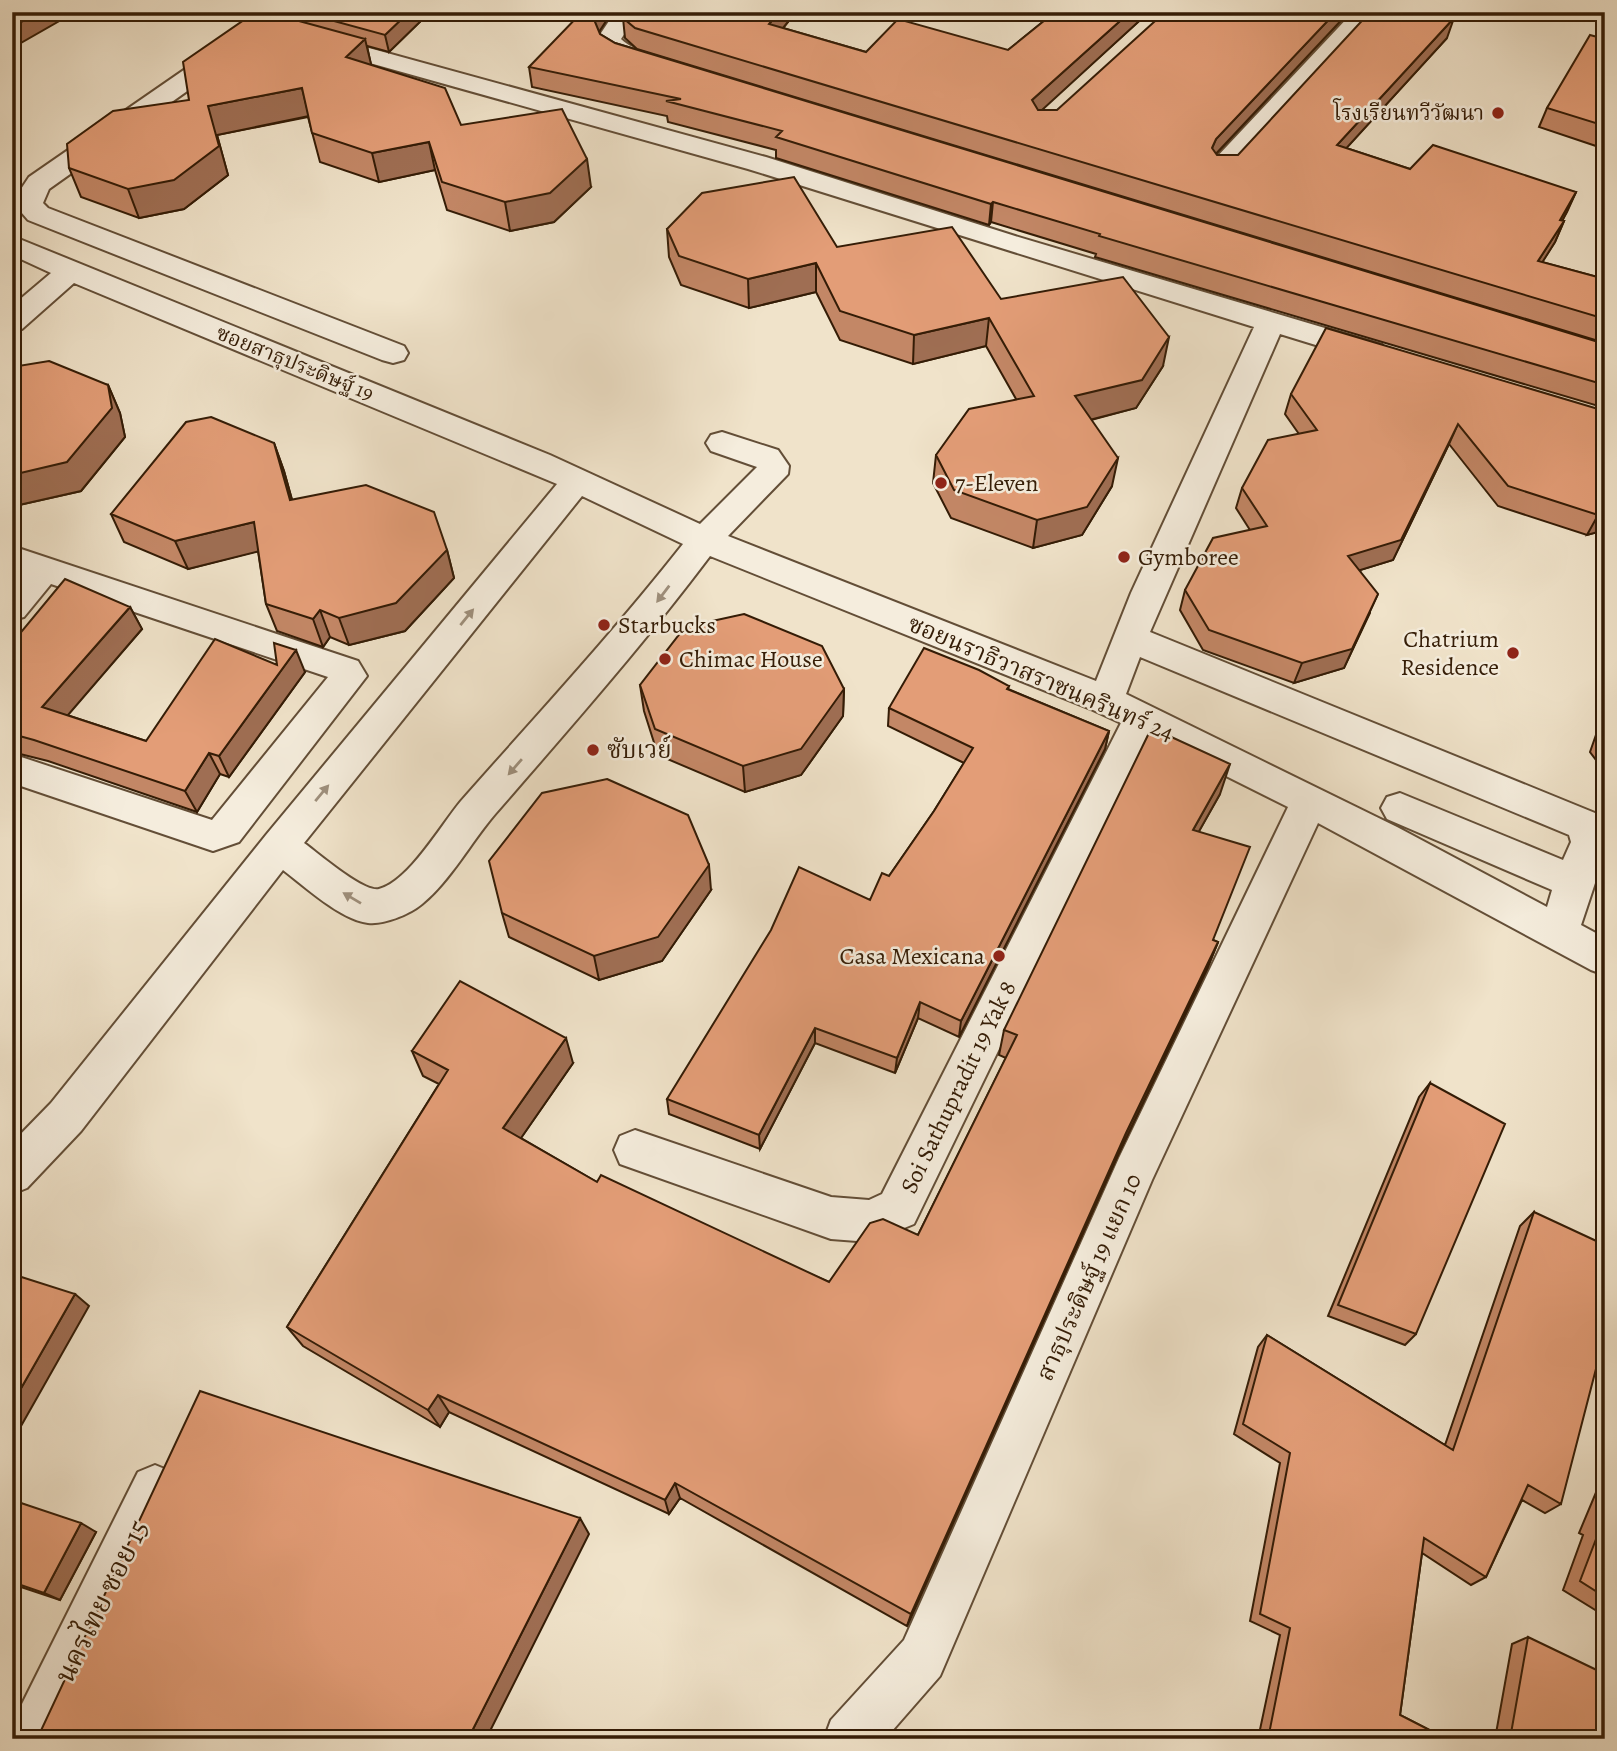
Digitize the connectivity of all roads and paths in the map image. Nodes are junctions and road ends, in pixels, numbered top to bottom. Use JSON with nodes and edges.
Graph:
{"nodes":[{"id":1,"x":626,"y":12,"type":"edge"},
{"id":2,"x":1367,"y":12,"type":"edge"},
{"id":3,"x":1595,"y":12,"type":"edge"},
{"id":4,"x":1605,"y":15,"type":"edge"},
{"id":5,"x":254,"y":35,"type":"edge"},
{"id":6,"x":299,"y":36,"type":"edge"},
{"id":7,"x":680,"y":72,"type":"edge"},
{"id":8,"x":1223,"y":167,"type":"edge"},
{"id":9,"x":12,"y":244,"type":"edge"},
{"id":10,"x":70,"y":271,"type":"junction"},
{"id":11,"x":1270,"y":322,"type":"junction"},
{"id":12,"x":12,"y":323,"type":"edge"},
{"id":13,"x":355,"y":337,"type":"junction"},
{"id":14,"x":393,"y":353,"type":"dead end"},
{"id":15,"x":1391,"y":358,"type":"edge"},
{"id":16,"x":318,"y":372,"type":"junction"},
{"id":17,"x":722,"y":443,"type":"dead end"},
{"id":18,"x":578,"y":480,"type":"junction"},
{"id":19,"x":704,"y":540,"type":"junction"},
{"id":20,"x":28,"y":564,"type":"edge"},
{"id":21,"x":12,"y":608,"type":"edge"},
{"id":22,"x":1132,"y":639,"type":"junction"},
{"id":23,"x":1106,"y":700,"type":"junction"},
{"id":24,"x":1142,"y":717,"type":"junction"},
{"id":25,"x":1419,"y":759,"type":"junction"},
{"id":26,"x":12,"y":768,"type":"edge"},
{"id":27,"x":1309,"y":802,"type":"junction"},
{"id":28,"x":1392,"y":823,"type":"junction"},
{"id":29,"x":279,"y":846,"type":"junction"},
{"id":30,"x":1574,"y":881,"type":"junction"},
{"id":31,"x":1559,"y":932,"type":"junction"},
{"id":32,"x":1605,"y":958,"type":"edge"},
{"id":33,"x":635,"y":1150,"type":"dead end"},
{"id":34,"x":12,"y":1174,"type":"edge"},
{"id":35,"x":175,"y":1450,"type":"edge"},
{"id":36,"x":33,"y":1739,"type":"edge"},
{"id":37,"x":850,"y":1739,"type":"edge"}],
"edges":[{"from":1,"to":7,"type":"street"},
{"from":2,"to":8,"type":"street"},
{"from":3,"to":4,"type":"street"},
{"from":5,"to":13,"type":"street"},
{"from":6,"to":11,"type":"street"},
{"from":9,"to":10,"type":"street","name":"ซอยสาธุประดิษฐ์ 19"},
{"from":10,"to":12,"type":"street"},
{"from":10,"to":16,"type":"street","name":"ซอยสาธุประดิษฐ์ 19"},
{"from":11,"to":15,"type":"street"},
{"from":11,"to":22,"type":"street"},
{"from":13,"to":14,"type":"street"},
{"from":13,"to":16,"type":"street"},
{"from":16,"to":18,"type":"street","name":"ซอยสาธุประดิษฐ์ 19"},
{"from":17,"to":19,"type":"street"},
{"from":18,"to":19,"type":"street","name":"ซอยนราธิวาสราชนครินทร์ 24"},
{"from":29,"to":18,"type":"street","one_way":true},
{"from":19,"to":23,"type":"street","name":"ซอยนราธิวาสราชนครินทร์ 24"},
{"from":19,"to":29,"type":"street","one_way":true},
{"from":20,"to":21,"type":"street"},
{"from":20,"to":26,"type":"street"},
{"from":22,"to":23,"type":"street"},
{"from":22,"to":25,"type":"street"},
{"from":23,"to":24,"type":"street","name":"ซอยนราธิวาสราชนครินทร์ 24"},
{"from":24,"to":27,"type":"street","name":"ซอยนราธิวาสราชนครินทร์ 24"},
{"from":24,"to":33,"type":"street","name":"Soi Sathupradit 19 Yak 8"},
{"from":25,"to":28,"type":"street"},
{"from":25,"to":30,"type":"street"},
{"from":27,"to":28,"type":"street","name":"ซอยนราธิวาสราชนครินทร์ 24"},
{"from":27,"to":37,"type":"street","name":"สาธุประดิษฐ์ 19 แยก 10"},
{"from":28,"to":30,"type":"street"},
{"from":28,"to":31,"type":"street","name":"ซอยนราธิวาสราชนครินทร์ 24"},
{"from":29,"to":34,"type":"street"},
{"from":30,"to":31,"type":"street"},
{"from":31,"to":32,"type":"street","name":"ซอยนราธิวาสราชนครินทร์ 24"},
{"from":35,"to":36,"type":"street","name":"นครไทย ซอย 15"}]}
